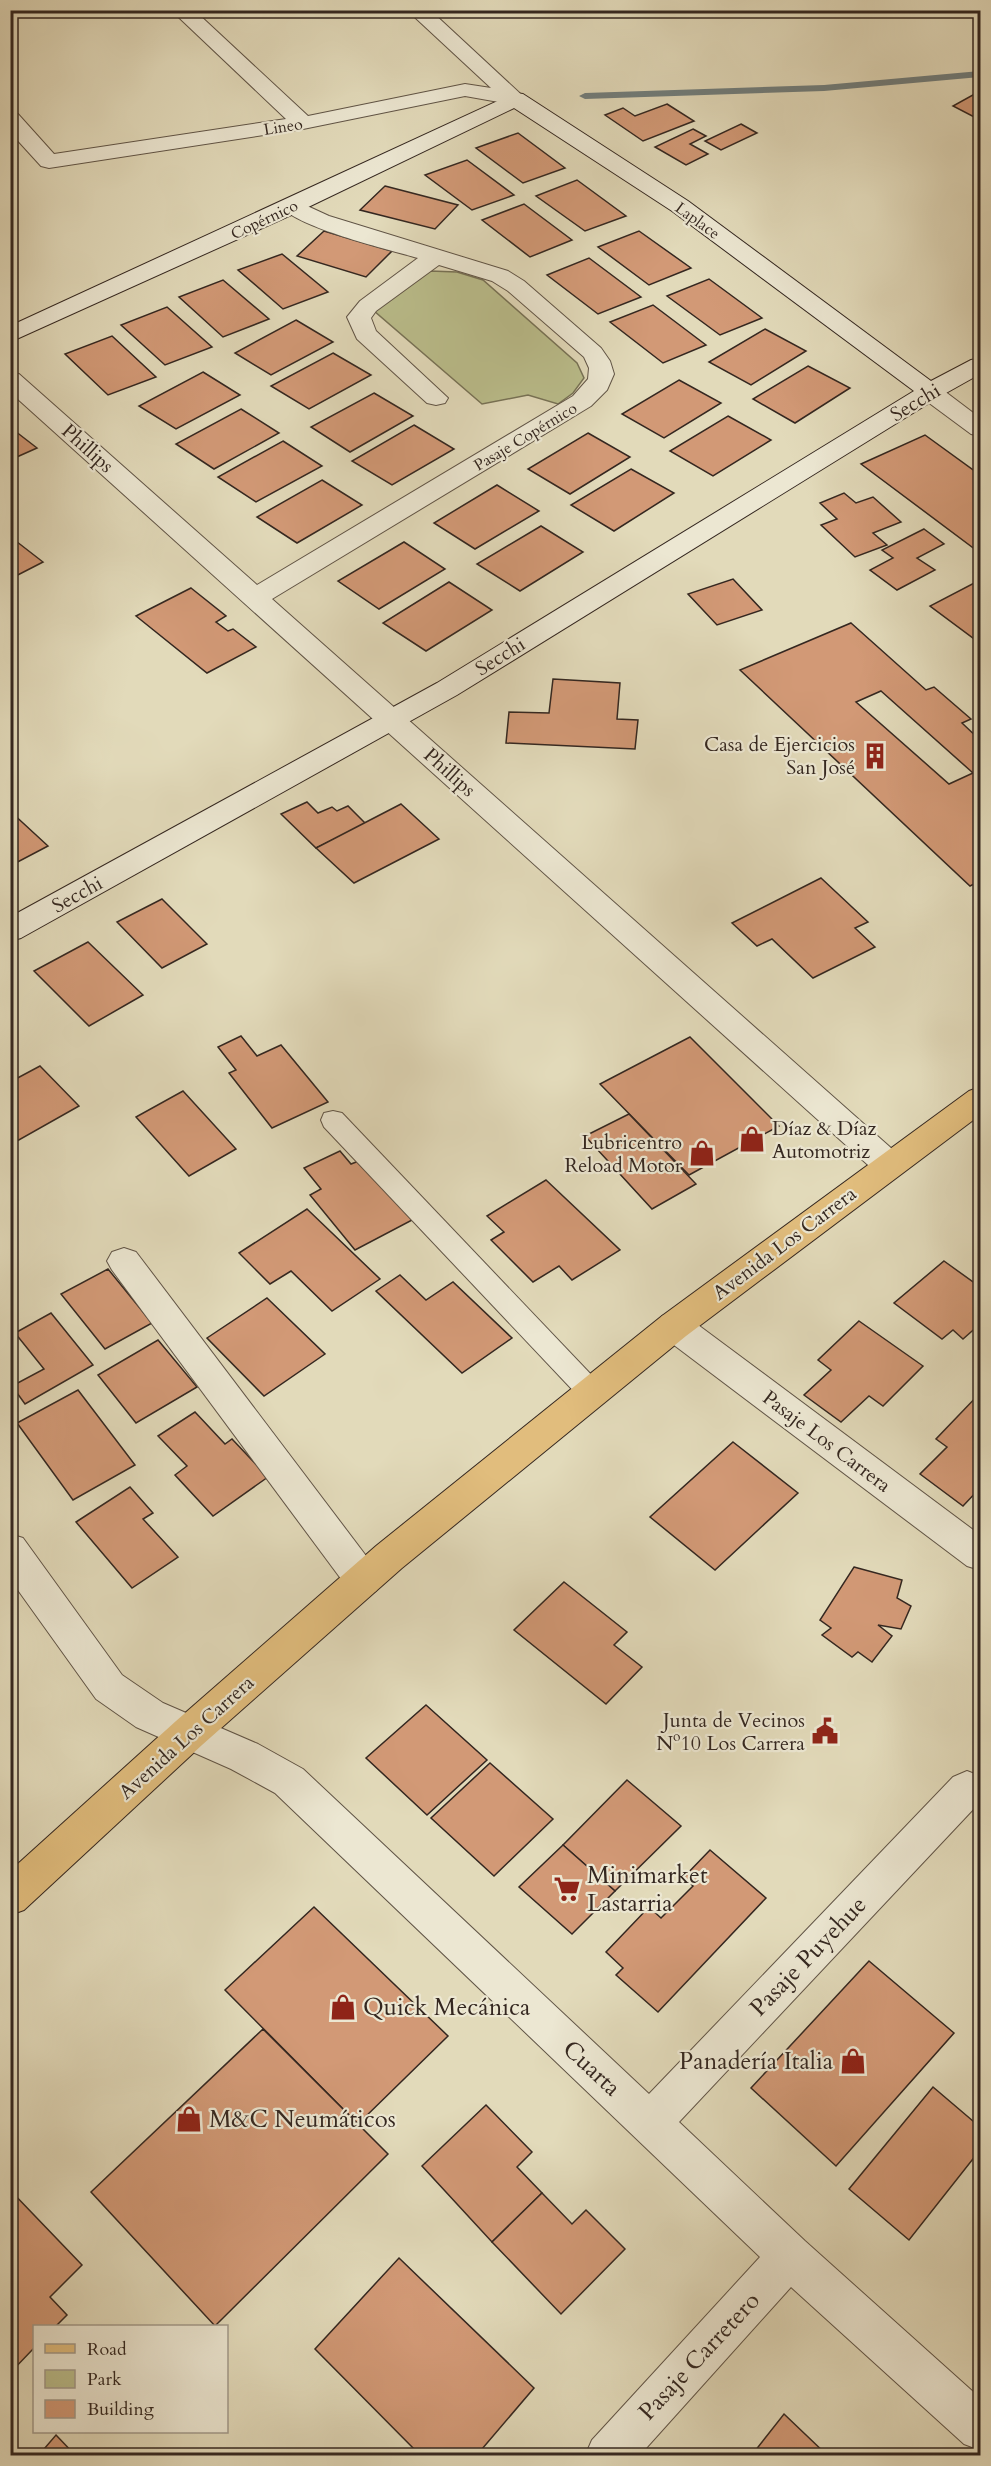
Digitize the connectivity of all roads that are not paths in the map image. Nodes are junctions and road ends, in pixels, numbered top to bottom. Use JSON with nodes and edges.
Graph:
{"nodes":[{"id":1,"x":181,"y":10,"type":"edge"},
{"id":2,"x":417,"y":10,"type":"edge"},
{"id":3,"x":515,"y":99,"type":"junction"},
{"id":4,"x":10,"y":119,"type":"edge"},
{"id":5,"x":303,"y":123,"type":"junction"},
{"id":6,"x":292,"y":206,"type":"junction"},
{"id":7,"x":436,"y":256,"type":"junction"},
{"id":8,"x":10,"y":335,"type":"edge"},
{"id":9,"x":981,"y":365,"type":"edge"},
{"id":10,"x":10,"y":379,"type":"edge"},
{"id":11,"x":930,"y":392,"type":"junction"},
{"id":12,"x":436,"y":398,"type":"dead end"},
{"id":13,"x":981,"y":429,"type":"edge"},
{"id":14,"x":256,"y":597,"type":"junction"},
{"id":15,"x":393,"y":720,"type":"junction"},
{"id":16,"x":10,"y":931,"type":"edge"},
{"id":17,"x":981,"y":1099,"type":"edge"},
{"id":18,"x":333,"y":1120,"type":"dead end"},
{"id":19,"x":889,"y":1165,"type":"junction"},
{"id":20,"x":124,"y":1262,"type":"dead end"},
{"id":21,"x":674,"y":1326,"type":"junction"},
{"id":22,"x":592,"y":1392,"type":"junction"},
{"id":23,"x":10,"y":1549,"type":"edge"},
{"id":24,"x":981,"y":1555,"type":"edge"},
{"id":25,"x":363,"y":1580,"type":"junction"},
{"id":26,"x":189,"y":1733,"type":"junction"},
{"id":27,"x":966,"y":1789,"type":"dead end"},
{"id":28,"x":10,"y":1897,"type":"edge"},
{"id":29,"x":650,"y":2122,"type":"junction"},
{"id":30,"x":790,"y":2256,"type":"junction"},
{"id":31,"x":981,"y":2428,"type":"edge"},
{"id":32,"x":608,"y":2456,"type":"edge"}],
"edges":[{"from":1,"to":5,"type":"street"},
{"from":2,"to":3,"type":"street","name":"Laplace"},
{"from":3,"to":5,"type":"street","name":"Lineo"},
{"from":3,"to":6,"type":"street","name":"Copérnico"},
{"from":3,"to":11,"type":"street","name":"Laplace"},
{"from":4,"to":5,"type":"street","name":"Lineo"},
{"from":6,"to":7,"type":"street","name":"Pasaje Copérnico"},
{"from":6,"to":8,"type":"street","name":"Copérnico"},
{"from":7,"to":12,"type":"street"},
{"from":7,"to":14,"type":"street","name":"Pasaje Copérnico"},
{"from":9,"to":11,"type":"street","name":"Secchi"},
{"from":10,"to":14,"type":"street","name":"Phillips"},
{"from":11,"to":13,"type":"street","name":"Laplace"},
{"from":11,"to":15,"type":"street","name":"Secchi"},
{"from":14,"to":15,"type":"street","name":"Phillips"},
{"from":15,"to":16,"type":"street","name":"Secchi"},
{"from":15,"to":19,"type":"street","name":"Phillips"},
{"from":17,"to":19,"type":"main road","name":"Avenida Los Carrera"},
{"from":18,"to":22,"type":"lane"},
{"from":19,"to":21,"type":"main road","name":"Avenida Los Carrera"},
{"from":20,"to":25,"type":"street"},
{"from":21,"to":22,"type":"main road","name":"Avenida Los Carrera"},
{"from":21,"to":24,"type":"street","name":"Pasaje Los Carrera"},
{"from":22,"to":25,"type":"main road","name":"Avenida Los Carrera"},
{"from":23,"to":26,"type":"street","name":"Cuarta"},
{"from":25,"to":26,"type":"main road","name":"Avenida Los Carrera"},
{"from":26,"to":28,"type":"main road","name":"Avenida Los Carrera"},
{"from":26,"to":29,"type":"street","name":"Cuarta"},
{"from":27,"to":29,"type":"street","name":"Pasaje Puyehue"},
{"from":29,"to":30,"type":"street","name":"Cuarta"},
{"from":30,"to":31,"type":"street","name":"Cuarta"},
{"from":30,"to":32,"type":"street","name":"Pasaje Carretero"}]}
